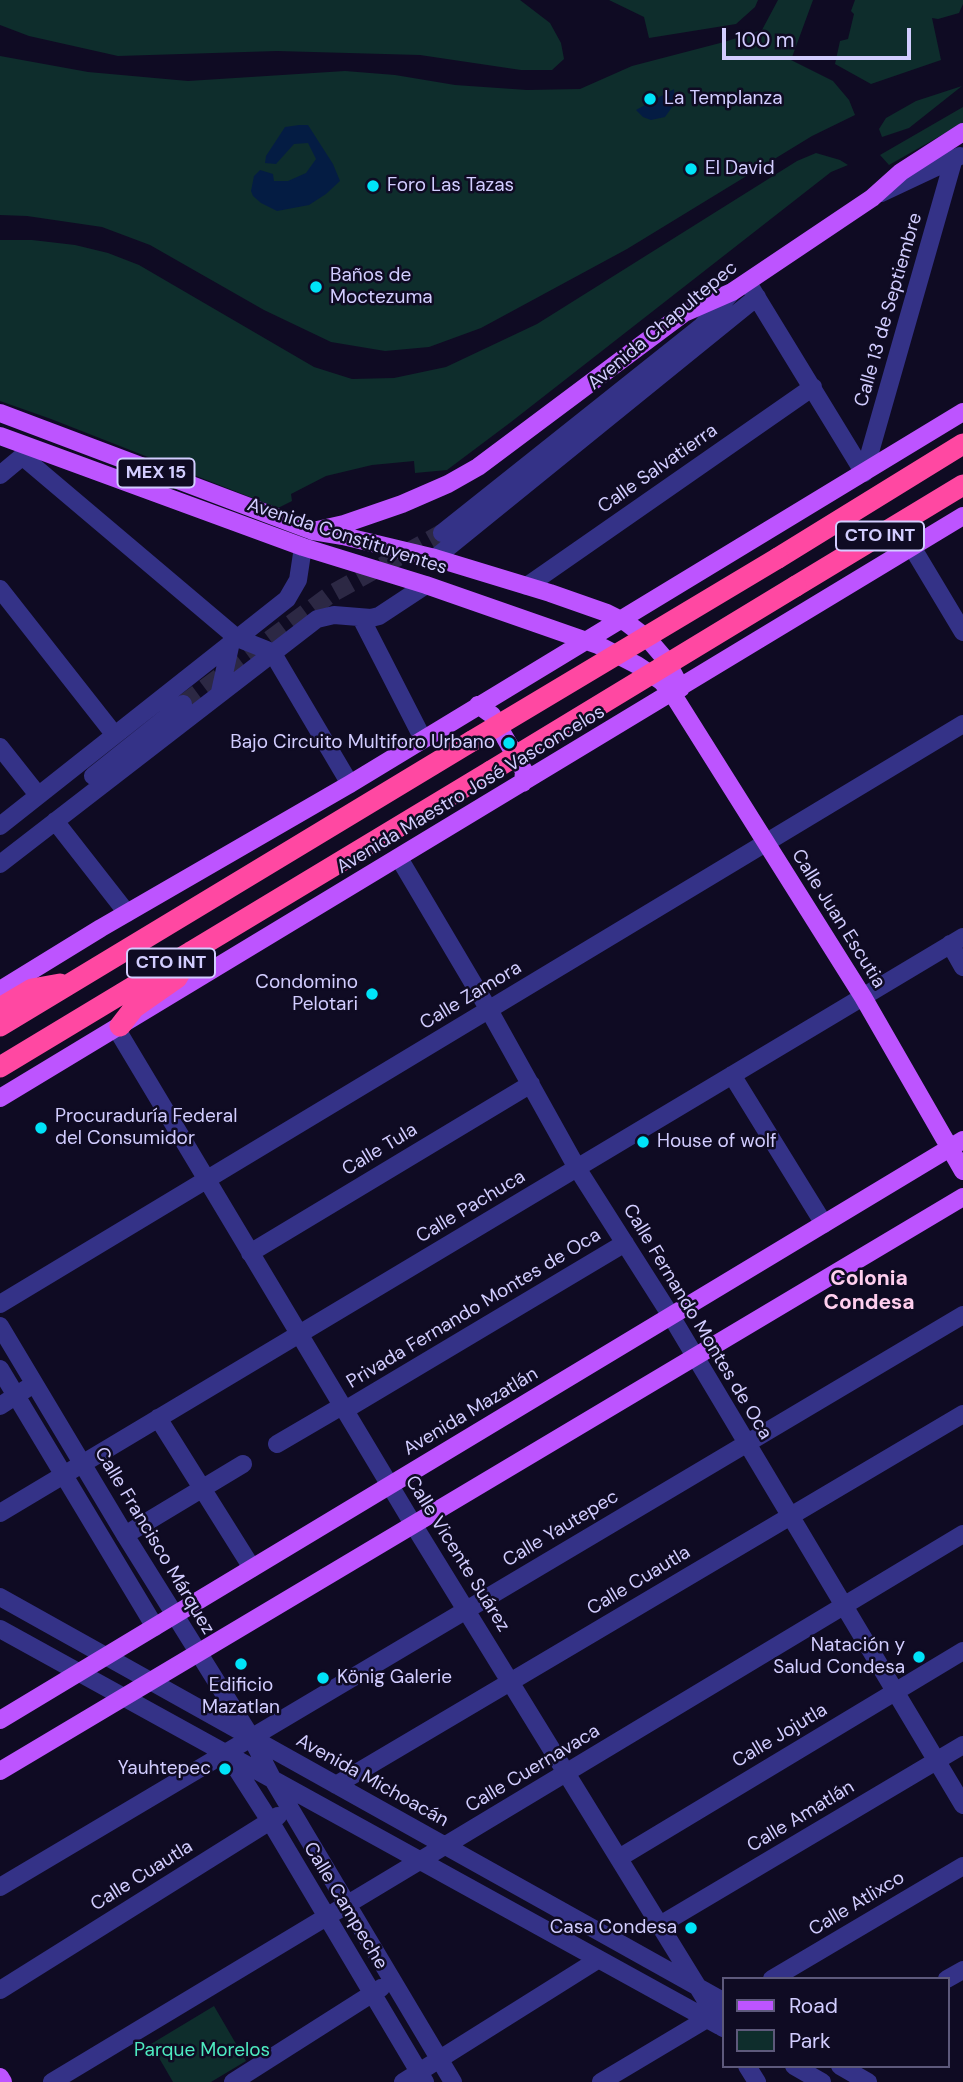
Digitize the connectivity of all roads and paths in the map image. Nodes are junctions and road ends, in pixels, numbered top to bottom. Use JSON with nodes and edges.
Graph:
{"nodes":[{"id":1,"x":963,"y":132,"type":"edge"},
{"id":2,"x":958,"y":156,"type":"edge"},
{"id":3,"x":872,"y":198,"type":"junction"},
{"id":4,"x":747,"y":282,"type":"junction"},
{"id":5,"x":732,"y":292,"type":"junction"},
{"id":6,"x":757,"y":297,"type":"junction"},
{"id":7,"x":813,"y":387,"type":"junction"},
{"id":8,"x":963,"y":412,"type":"edge"},
{"id":9,"x":0,"y":413,"type":"edge"},
{"id":10,"x":0,"y":436,"type":"edge"},
{"id":11,"x":963,"y":444,"type":"edge"},
{"id":12,"x":28,"y":452,"type":"junction"},
{"id":13,"x":864,"y":473,"type":"junction"},
{"id":14,"x":0,"y":475,"type":"edge"},
{"id":15,"x":963,"y":485,"type":"edge"},
{"id":16,"x":963,"y":516,"type":"edge"},
{"id":17,"x":313,"y":531,"type":"junction"},
{"id":18,"x":442,"y":533,"type":"tunnel mouth"},
{"id":19,"x":303,"y":547,"type":"junction"},
{"id":20,"x":912,"y":547,"type":"junction"},
{"id":21,"x":435,"y":558,"type":"junction"},
{"id":22,"x":426,"y":585,"type":"junction"},
{"id":23,"x":527,"y":586,"type":"junction"},
{"id":24,"x":0,"y":589,"type":"edge"},
{"id":25,"x":361,"y":618,"type":"junction"},
{"id":26,"x":621,"y":620,"type":"junction"},
{"id":27,"x":963,"y":632,"type":"edge"},
{"id":28,"x":234,"y":640,"type":"junction"},
{"id":29,"x":586,"y":642,"type":"junction"},
{"id":30,"x":272,"y":652,"type":"junction"},
{"id":31,"x":677,"y":691,"type":"junction"},
{"id":32,"x":220,"y":692,"type":"junction"},
{"id":33,"x":183,"y":704,"type":"tunnel mouth"},
{"id":34,"x":478,"y":705,"type":"junction"},
{"id":35,"x":963,"y":724,"type":"edge"},
{"id":36,"x":114,"y":734,"type":"junction"},
{"id":37,"x":423,"y":739,"type":"junction"},
{"id":38,"x":0,"y":747,"type":"edge"},
{"id":39,"x":523,"y":783,"type":"junction"},
{"id":40,"x":350,"y":784,"type":"junction"},
{"id":41,"x":38,"y":795,"type":"junction"},
{"id":42,"x":55,"y":821,"type":"junction"},
{"id":43,"x":0,"y":826,"type":"edge"},
{"id":44,"x":766,"y":843,"type":"junction"},
{"id":45,"x":0,"y":849,"type":"edge"},
{"id":46,"x":399,"y":858,"type":"junction"},
{"id":47,"x":0,"y":864,"type":"edge"},
{"id":48,"x":127,"y":913,"type":"junction"},
{"id":49,"x":956,"y":940,"type":"edge"},
{"id":50,"x":192,"y":950,"type":"junction"},
{"id":51,"x":963,"y":967,"type":"edge"},
{"id":52,"x":73,"y":982,"type":"junction"},
{"id":53,"x":0,"y":990,"type":"edge"},
{"id":54,"x":863,"y":997,"type":"junction"},
{"id":55,"x":0,"y":1008,"type":"edge"},
{"id":56,"x":489,"y":1010,"type":"junction"},
{"id":57,"x":0,"y":1026,"type":"edge"},
{"id":58,"x":118,"y":1027,"type":"junction"},
{"id":59,"x":0,"y":1067,"type":"edge"},
{"id":60,"x":732,"y":1075,"type":"junction"},
{"id":61,"x":530,"y":1084,"type":"junction"},
{"id":62,"x":0,"y":1098,"type":"edge"},
{"id":63,"x":956,"y":1144,"type":"edge"},
{"id":64,"x":577,"y":1168,"type":"junction"},
{"id":65,"x":963,"y":1171,"type":"edge"},
{"id":66,"x":206,"y":1180,"type":"junction"},
{"id":67,"x":963,"y":1197,"type":"edge"},
{"id":68,"x":819,"y":1217,"type":"junction"},
{"id":69,"x":625,"y":1243,"type":"junction"},
{"id":70,"x":250,"y":1253,"type":"junction"},
{"id":71,"x":0,"y":1304,"type":"edge"},
{"id":72,"x":963,"y":1315,"type":"edge"},
{"id":73,"x":671,"y":1316,"type":"junction"},
{"id":74,"x":0,"y":1326,"type":"edge"},
{"id":75,"x":300,"y":1334,"type":"junction"},
{"id":76,"x":695,"y":1356,"type":"junction"},
{"id":77,"x":0,"y":1369,"type":"edge"},
{"id":78,"x":35,"y":1384,"type":"junction"},
{"id":79,"x":16,"y":1396,"type":"junction"},
{"id":80,"x":0,"y":1406,"type":"edge"},
{"id":81,"x":343,"y":1408,"type":"junction"},
{"id":82,"x":963,"y":1414,"type":"edge"},
{"id":83,"x":158,"y":1418,"type":"junction"},
{"id":84,"x":747,"y":1443,"type":"junction"},
{"id":85,"x":277,"y":1444,"type":"dead end"},
{"id":86,"x":82,"y":1464,"type":"junction"},
{"id":87,"x":243,"y":1464,"type":"dead end"},
{"id":88,"x":64,"y":1475,"type":"junction"},
{"id":89,"x":390,"y":1485,"type":"junction"},
{"id":90,"x":202,"y":1489,"type":"junction"},
{"id":91,"x":0,"y":1513,"type":"edge"},
{"id":92,"x":790,"y":1516,"type":"junction"},
{"id":93,"x":413,"y":1524,"type":"junction"},
{"id":94,"x":963,"y":1534,"type":"edge"},
{"id":95,"x":125,"y":1535,"type":"junction"},
{"id":96,"x":252,"y":1568,"type":"junction"},
{"id":97,"x":0,"y":1597,"type":"edge"},
{"id":98,"x":844,"y":1606,"type":"junction"},
{"id":99,"x":466,"y":1610,"type":"junction"},
{"id":100,"x":175,"y":1615,"type":"junction"},
{"id":101,"x":155,"y":1626,"type":"junction"},
{"id":102,"x":0,"y":1629,"type":"edge"},
{"id":103,"x":963,"y":1651,"type":"edge"},
{"id":104,"x":198,"y":1653,"type":"junction"},
{"id":105,"x":106,"y":1657,"type":"junction"},
{"id":106,"x":79,"y":1673,"type":"junction"},
{"id":107,"x":150,"y":1681,"type":"junction"},
{"id":108,"x":510,"y":1682,"type":"junction"},
{"id":109,"x":895,"y":1692,"type":"junction"},
{"id":110,"x":124,"y":1698,"type":"junction"},
{"id":111,"x":0,"y":1720,"type":"edge"},
{"id":112,"x":251,"y":1737,"type":"junction"},
{"id":113,"x":963,"y":1745,"type":"edge"},
{"id":114,"x":228,"y":1754,"type":"junction"},
{"id":115,"x":936,"y":1760,"type":"junction"},
{"id":116,"x":0,"y":1771,"type":"edge"},
{"id":117,"x":566,"y":1773,"type":"junction"},
{"id":118,"x":272,"y":1778,"type":"junction"},
{"id":119,"x":336,"y":1784,"type":"junction"},
{"id":120,"x":308,"y":1798,"type":"junction"},
{"id":121,"x":963,"y":1805,"type":"edge"},
{"id":122,"x":290,"y":1808,"type":"junction"},
{"id":123,"x":270,"y":1821,"type":"junction"},
{"id":124,"x":446,"y":1846,"type":"junction"},
{"id":125,"x":619,"y":1858,"type":"junction"},
{"id":126,"x":422,"y":1861,"type":"junction"},
{"id":127,"x":963,"y":1866,"type":"edge"},
{"id":128,"x":0,"y":1887,"type":"edge"},
{"id":129,"x":347,"y":1904,"type":"junction"},
{"id":130,"x":327,"y":1917,"type":"junction"},
{"id":131,"x":660,"y":1925,"type":"junction"},
{"id":132,"x":599,"y":1959,"type":"junction"},
{"id":133,"x":775,"y":1977,"type":"edge"},
{"id":134,"x":393,"y":1981,"type":"junction"},
{"id":135,"x":696,"y":1986,"type":"junction"},
{"id":136,"x":0,"y":1990,"type":"edge"},
{"id":137,"x":373,"y":1994,"type":"junction"},
{"id":138,"x":720,"y":2018,"type":"edge"},
{"id":139,"x":440,"y":2060,"type":"junction"},
{"id":140,"x":798,"y":2068,"type":"edge"},
{"id":141,"x":844,"y":2068,"type":"edge"},
{"id":142,"x":0,"y":2077,"type":"edge"},
{"id":143,"x":416,"y":2079,"type":"edge"},
{"id":144,"x":3,"y":2082,"type":"edge"},
{"id":145,"x":52,"y":2082,"type":"edge"},
{"id":146,"x":233,"y":2082,"type":"edge"},
{"id":147,"x":453,"y":2082,"type":"edge"},
{"id":148,"x":601,"y":2082,"type":"edge"},
{"id":149,"x":822,"y":2082,"type":"edge"},
{"id":150,"x":868,"y":2082,"type":"edge"}],
"edges":[{"from":1,"to":3,"type":"main road"},
{"from":2,"to":3,"type":"street","name":"Avenida Chapultepec"},
{"from":2,"to":13,"type":"street","name":"Calle 13 de Septiembre"},
{"from":3,"to":4,"type":"main road","name":"Avenida Chapultepec"},
{"from":4,"to":5,"type":"main road","name":"Avenida Chapultepec"},
{"from":4,"to":6,"type":"street"},
{"from":5,"to":17,"type":"main road"},
{"from":5,"to":18,"type":"street","name":"Avenida Chapultepec"},
{"from":6,"to":7,"type":"street"},
{"from":6,"to":21,"type":"street","name":"Avenida Chapultepec"},
{"from":7,"to":13,"type":"street"},
{"from":7,"to":23,"type":"street","name":"Calle Salvatierra"},
{"from":8,"to":13,"type":"main road","number":"CTO INT"},
{"from":9,"to":17,"type":"main road","name":"Avenida Constituyentes","number":"MEX 15"},
{"from":10,"to":12,"type":"main road","name":"Avenida Constituyentes","number":"MEX 15"},
{"from":11,"to":52,"type":"highway","number":"CTO INT","bridge":true},
{"from":12,"to":14,"type":"street"},
{"from":12,"to":19,"type":"main road","name":"Avenida Constituyentes","number":"MEX 15"},
{"from":12,"to":28,"type":"street"},
{"from":13,"to":26,"type":"main road","number":"CTO INT"},
{"from":15,"to":50,"type":"highway","number":"CTO INT","bridge":true},
{"from":16,"to":20,"type":"main road","name":"Avenida Maestro José Vasconcelos","number":"CTO INT"},
{"from":17,"to":21,"type":"main road","name":"Avenida Constituyentes","number":"MEX 15"},
{"from":19,"to":22,"type":"main road","name":"Avenida Constituyentes","number":"MEX 15"},
{"from":19,"to":28,"type":"street"},
{"from":20,"to":27,"type":"street"},
{"from":20,"to":31,"type":"main road","name":"Avenida Maestro José Vasconcelos","number":"CTO INT"},
{"from":21,"to":23,"type":"main road","name":"Avenida Constituyentes","number":"MEX 15"},
{"from":22,"to":25,"type":"street"},
{"from":22,"to":29,"type":"main road","name":"Avenida Constituyentes","number":"MEX 15"},
{"from":23,"to":26,"type":"main road","name":"Avenida Constituyentes","number":"MEX 15"},
{"from":24,"to":36,"type":"street"},
{"from":25,"to":30,"type":"street"},
{"from":25,"to":37,"type":"street"},
{"from":26,"to":29,"type":"main road","number":"CTO INT"},
{"from":26,"to":31,"type":"main road","name":"Calle Juan Escutia"},
{"from":28,"to":30,"type":"street"},
{"from":28,"to":32,"type":"street"},
{"from":28,"to":36,"type":"street"},
{"from":29,"to":31,"type":"main road","name":"Avenida Constituyentes","number":"MEX 15"},
{"from":29,"to":34,"type":"main road","number":"CTO INT"},
{"from":30,"to":32,"type":"street"},
{"from":30,"to":40,"type":"street"},
{"from":31,"to":39,"type":"main road","name":"Avenida Maestro José Vasconcelos","number":"CTO INT"},
{"from":31,"to":44,"type":"main road","name":"Calle Juan Escutia"},
{"from":32,"to":42,"type":"street"},
{"from":33,"to":45,"type":"street"},
{"from":34,"to":37,"type":"main road","number":"CTO INT"},
{"from":34,"to":39,"type":"main road"},
{"from":35,"to":44,"type":"street","name":"Calle Zamora"},
{"from":36,"to":41,"type":"street"},
{"from":37,"to":40,"type":"main road","number":"CTO INT"},
{"from":38,"to":41,"type":"street"},
{"from":39,"to":46,"type":"main road","name":"Avenida Maestro José Vasconcelos","number":"CTO INT"},
{"from":40,"to":48,"type":"main road","number":"CTO INT"},
{"from":41,"to":43,"type":"street"},
{"from":42,"to":47,"type":"street"},
{"from":42,"to":48,"type":"street"},
{"from":44,"to":54,"type":"main road","name":"Calle Juan Escutia"},
{"from":44,"to":56,"type":"street","name":"Calle Zamora"},
{"from":46,"to":56,"type":"street","name":"Calle Fernando Montes de Oca"},
{"from":46,"to":58,"type":"main road","name":"Avenida Maestro José Vasconcelos","number":"CTO INT"},
{"from":48,"to":53,"type":"main road","number":"CTO INT"},
{"from":49,"to":51,"type":"street"},
{"from":49,"to":54,"type":"street","name":"Calle Pachuca"},
{"from":50,"to":58,"type":"highway"},
{"from":50,"to":59,"type":"highway","number":"CTO INT"},
{"from":52,"to":55,"type":"highway"},
{"from":52,"to":57,"type":"highway","number":"CTO INT"},
{"from":54,"to":60,"type":"street","name":"Calle Pachuca"},
{"from":54,"to":63,"type":"main road","name":"Calle Juan Escutia"},
{"from":56,"to":61,"type":"street","name":"Calle Fernando Montes de Oca"},
{"from":56,"to":66,"type":"street","name":"Calle Zamora"},
{"from":58,"to":62,"type":"main road","name":"Avenida Maestro José Vasconcelos","number":"CTO INT"},
{"from":58,"to":66,"type":"street","name":"Calle Vicente Suárez"},
{"from":60,"to":64,"type":"street","name":"Calle Pachuca"},
{"from":60,"to":68,"type":"street"},
{"from":61,"to":64,"type":"street","name":"Calle Fernando Montes de Oca"},
{"from":61,"to":70,"type":"street","name":"Calle Tula"},
{"from":63,"to":65,"type":"main road","name":"Calle Juan Escutia"},
{"from":63,"to":68,"type":"main road","name":"Avenida Mazatlán"},
{"from":64,"to":69,"type":"street","name":"Calle Fernando Montes de Oca"},
{"from":64,"to":75,"type":"street","name":"Calle Pachuca"},
{"from":66,"to":70,"type":"street","name":"Calle Vicente Suárez"},
{"from":66,"to":71,"type":"street","name":"Calle Zamora"},
{"from":67,"to":76,"type":"main road"},
{"from":68,"to":73,"type":"main road","name":"Avenida Mazatlán"},
{"from":69,"to":73,"type":"street","name":"Calle Fernando Montes de Oca"},
{"from":69,"to":81,"type":"street","name":"Privada Fernando Montes de Oca"},
{"from":70,"to":75,"type":"street","name":"Calle Vicente Suárez"},
{"from":72,"to":84,"type":"street","name":"Calle Yautepec"},
{"from":73,"to":76,"type":"street","name":"Calle Fernando Montes de Oca"},
{"from":73,"to":89,"type":"main road","name":"Avenida Mazatlán"},
{"from":74,"to":78,"type":"street","name":"Calle Francisco Márquez"},
{"from":75,"to":81,"type":"street","name":"Calle Vicente Suárez"},
{"from":75,"to":83,"type":"street","name":"Calle Pachuca"},
{"from":76,"to":84,"type":"street","name":"Calle Fernando Montes de Oca"},
{"from":76,"to":93,"type":"main road"},
{"from":77,"to":79,"type":"street"},
{"from":78,"to":79,"type":"street"},
{"from":78,"to":86,"type":"street","name":"Calle Francisco Márquez"},
{"from":79,"to":80,"type":"street"},
{"from":79,"to":88,"type":"street"},
{"from":81,"to":85,"type":"street","name":"Privada Fernando Montes de Oca"},
{"from":81,"to":89,"type":"street","name":"Calle Vicente Suárez"},
{"from":82,"to":92,"type":"street","name":"Calle Cuautla"},
{"from":83,"to":86,"type":"street","name":"Calle Pachuca"},
{"from":83,"to":90,"type":"street"},
{"from":84,"to":92,"type":"street","name":"Calle Fernando Montes de Oca"},
{"from":84,"to":99,"type":"street","name":"Calle Yautepec"},
{"from":86,"to":88,"type":"street","name":"Calle Pachuca"},
{"from":86,"to":95,"type":"street","name":"Calle Francisco Márquez"},
{"from":87,"to":90,"type":"street"},
{"from":88,"to":91,"type":"street","name":"Calle Pachuca"},
{"from":88,"to":101,"type":"street"},
{"from":89,"to":93,"type":"street","name":"Calle Vicente Suárez"},
{"from":89,"to":96,"type":"main road","name":"Avenida Mazatlán"},
{"from":90,"to":95,"type":"street"},
{"from":90,"to":96,"type":"street"},
{"from":92,"to":98,"type":"street","name":"Calle Fernando Montes de Oca"},
{"from":92,"to":108,"type":"street","name":"Calle Cuautla"},
{"from":93,"to":99,"type":"street","name":"Calle Vicente Suárez"},
{"from":93,"to":104,"type":"main road"},
{"from":94,"to":98,"type":"street","name":"Calle Cuernavaca"},
{"from":95,"to":100,"type":"street","name":"Calle Francisco Márquez"},
{"from":96,"to":100,"type":"main road","name":"Avenida Mazatlán"},
{"from":97,"to":105,"type":"street","name":"Avenida Michoacán"},
{"from":98,"to":109,"type":"street","name":"Calle Fernando Montes de Oca"},
{"from":98,"to":117,"type":"street","name":"Calle Cuernavaca"},
{"from":99,"to":108,"type":"street","name":"Calle Vicente Suárez"},
{"from":99,"to":112,"type":"street","name":"Calle Yautepec"},
{"from":100,"to":101,"type":"main road","name":"Avenida Mazatlán"},
{"from":100,"to":104,"type":"street","name":"Calle Francisco Márquez"},
{"from":101,"to":105,"type":"main road","name":"Avenida Mazatlán"},
{"from":102,"to":106,"type":"street"},
{"from":103,"to":109,"type":"street","name":"Calle Jojutla"},
{"from":104,"to":107,"type":"main road"},
{"from":104,"to":112,"type":"street","name":"Calle Francisco Márquez"},
{"from":105,"to":106,"type":"main road","name":"Avenida Mazatlán"},
{"from":105,"to":107,"type":"street","name":"Avenida Michoacán"},
{"from":106,"to":110,"type":"street"},
{"from":106,"to":111,"type":"main road","name":"Avenida Mazatlán"},
{"from":107,"to":110,"type":"main road"},
{"from":107,"to":112,"type":"street","name":"Avenida Michoacán"},
{"from":108,"to":117,"type":"street","name":"Calle Vicente Suárez"},
{"from":108,"to":119,"type":"street","name":"Calle Cuautla"},
{"from":109,"to":115,"type":"street","name":"Calle Fernando Montes de Oca"},
{"from":109,"to":125,"type":"street","name":"Calle Jojutla"},
{"from":110,"to":114,"type":"street"},
{"from":110,"to":116,"type":"main road"},
{"from":112,"to":114,"type":"street","name":"Calle Yautepec"},
{"from":112,"to":118,"type":"street","name":"Calle Francisco Márquez"},
{"from":112,"to":119,"type":"street","name":"Avenida Michoacán"},
{"from":113,"to":115,"type":"street","name":"Calle Amatlán"},
{"from":114,"to":118,"type":"street"},
{"from":114,"to":123,"type":"street","name":"Calle Campeche"},
{"from":114,"to":128,"type":"street","name":"Calle Yautepec"},
{"from":115,"to":121,"type":"street","name":"Calle Fernando Montes de Oca"},
{"from":115,"to":131,"type":"street","name":"Calle Amatlán"},
{"from":117,"to":124,"type":"street","name":"Calle Cuernavaca"},
{"from":117,"to":125,"type":"street","name":"Calle Vicente Suárez"},
{"from":118,"to":120,"type":"street"},
{"from":118,"to":122,"type":"street","name":"Calle Campeche"},
{"from":119,"to":124,"type":"street","name":"Avenida Michoacán"},
{"from":120,"to":122,"type":"street","name":"Calle Cuautla"},
{"from":120,"to":126,"type":"street"},
{"from":122,"to":123,"type":"street","name":"Calle Cuautla"},
{"from":122,"to":129,"type":"street","name":"Calle Campeche"},
{"from":123,"to":130,"type":"street","name":"Calle Campeche"},
{"from":123,"to":136,"type":"street","name":"Calle Cuautla"},
{"from":124,"to":126,"type":"street","name":"Calle Cuernavaca"},
{"from":124,"to":135,"type":"street","name":"Avenida Michoacán"},
{"from":125,"to":131,"type":"street","name":"Calle Vicente Suárez"},
{"from":126,"to":129,"type":"street","name":"Calle Cuernavaca"},
{"from":126,"to":132,"type":"street"},
{"from":127,"to":133,"type":"street","name":"Calle Atlixco"},
{"from":129,"to":130,"type":"street","name":"Calle Cuernavaca"},
{"from":129,"to":134,"type":"street","name":"Calle Campeche"},
{"from":130,"to":137,"type":"street","name":"Calle Campeche"},
{"from":130,"to":145,"type":"street","name":"Calle Cuernavaca"},
{"from":131,"to":135,"type":"street","name":"Calle Vicente Suárez"},
{"from":132,"to":138,"type":"street"},
{"from":132,"to":139,"type":"street"},
{"from":134,"to":137,"type":"street"},
{"from":134,"to":139,"type":"street","name":"Calle Campeche"},
{"from":135,"to":138,"type":"street","name":"Calle Vicente Suárez"},
{"from":137,"to":143,"type":"street","name":"Calle Campeche"},
{"from":137,"to":146,"type":"street"},
{"from":138,"to":148,"type":"street"},
{"from":139,"to":143,"type":"street"},
{"from":139,"to":147,"type":"street","name":"Calle Campeche"},
{"from":140,"to":149,"type":"street"},
{"from":141,"to":150,"type":"street"},
{"from":142,"to":144,"type":"main road"}]}
